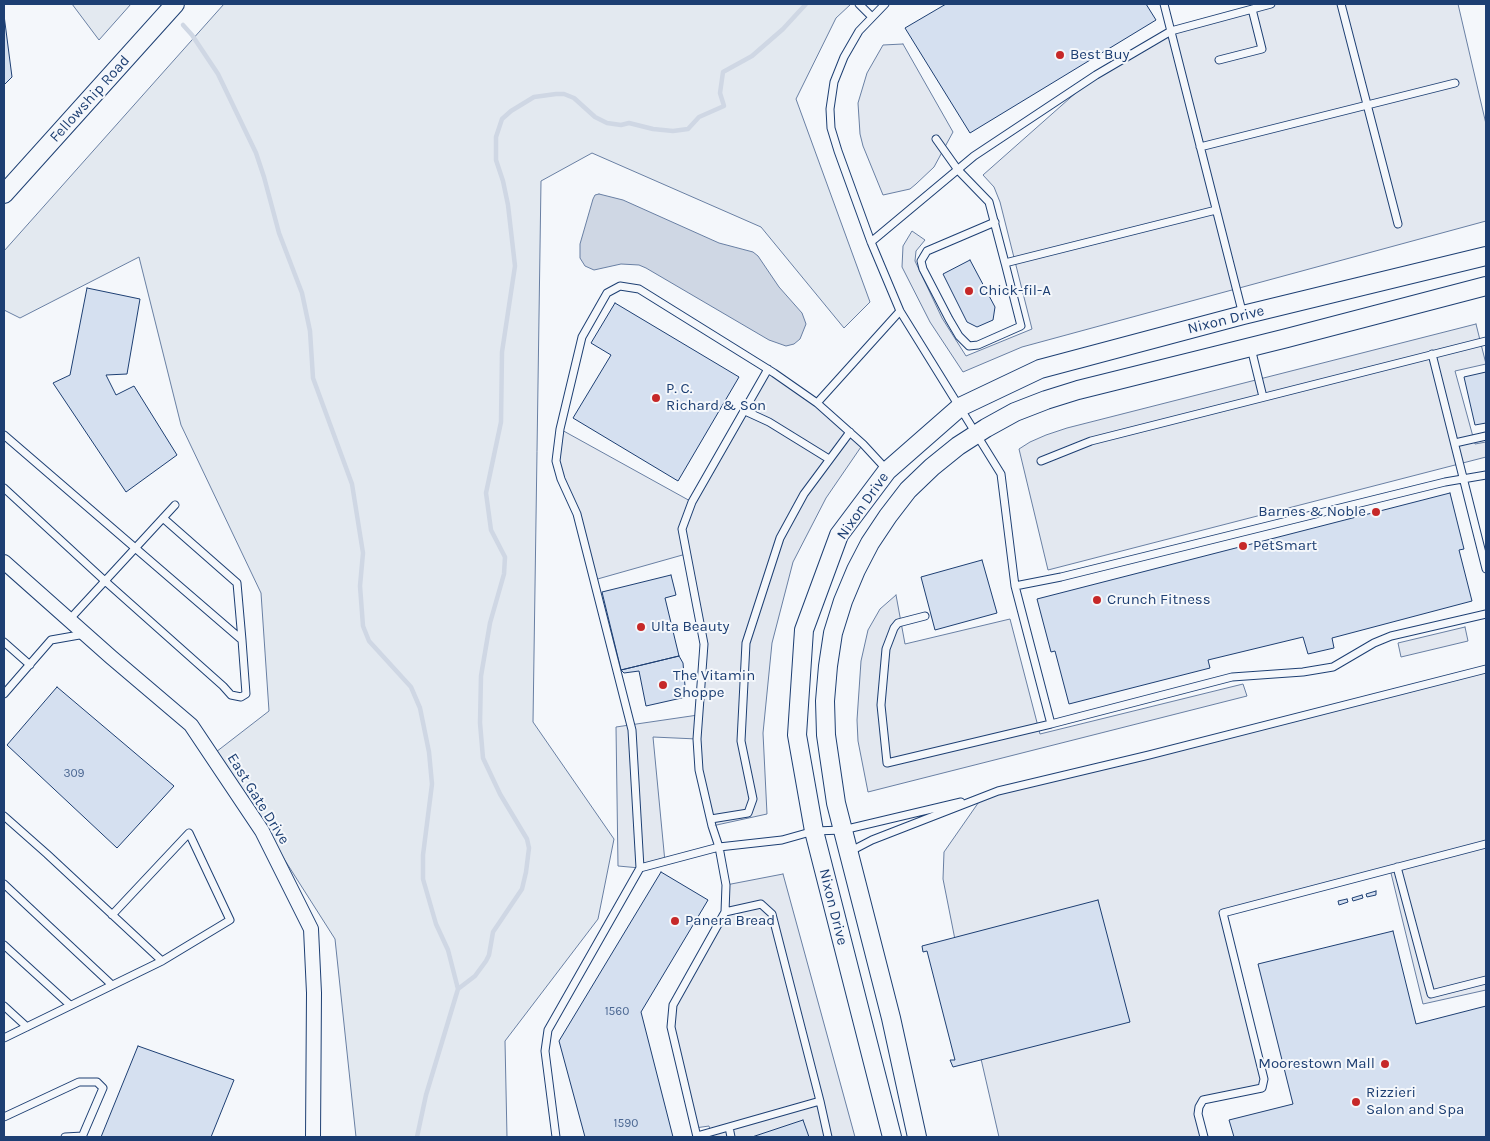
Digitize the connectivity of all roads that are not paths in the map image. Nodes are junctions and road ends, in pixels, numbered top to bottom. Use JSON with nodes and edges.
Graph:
{"nodes":[{"id":1,"x":175,"y":4,"type":"edge"},
{"id":2,"x":859,"y":4,"type":"edge"},
{"id":3,"x":885,"y":4,"type":"edge"},
{"id":4,"x":1164,"y":4,"type":"edge"},
{"id":5,"x":1271,"y":4,"type":"edge"},
{"id":6,"x":1342,"y":4,"type":"edge"},
{"id":7,"x":1252,"y":9,"type":"junction"},
{"id":8,"x":872,"y":17,"type":"junction"},
{"id":9,"x":1171,"y":32,"type":"junction"},
{"id":10,"x":1219,"y":60,"type":"dead end"},
{"id":11,"x":1455,"y":83,"type":"dead end"},
{"id":12,"x":1367,"y":105,"type":"junction"},
{"id":13,"x":936,"y":139,"type":"dead end"},
{"id":14,"x":1200,"y":147,"type":"junction"},
{"id":15,"x":958,"y":170,"type":"junction"},
{"id":16,"x":4,"y":194,"type":"edge"},
{"id":17,"x":1216,"y":210,"type":"junction"},
{"id":18,"x":995,"y":222,"type":"junction"},
{"id":19,"x":1398,"y":224,"type":"dead end"},
{"id":20,"x":871,"y":242,"type":"junction"},
{"id":21,"x":1486,"y":256,"type":"edge"},
{"id":22,"x":1005,"y":263,"type":"junction"},
{"id":23,"x":1486,"y":286,"type":"edge"},
{"id":24,"x":900,"y":311,"type":"junction"},
{"id":25,"x":1243,"y":315,"type":"junction"},
{"id":26,"x":1485,"y":341,"type":"edge"},
{"id":27,"x":1250,"y":347,"type":"junction"},
{"id":28,"x":1432,"y":354,"type":"junction"},
{"id":29,"x":768,"y":369,"type":"junction"},
{"id":30,"x":1263,"y":397,"type":"junction"},
{"id":31,"x":817,"y":403,"type":"junction"},
{"id":32,"x":960,"y":408,"type":"junction"},
{"id":33,"x":745,"y":411,"type":"junction"},
{"id":34,"x":850,"y":432,"type":"junction"},
{"id":35,"x":4,"y":435,"type":"edge"},
{"id":36,"x":976,"y":435,"type":"junction"},
{"id":37,"x":1486,"y":436,"type":"edge"},
{"id":38,"x":1455,"y":443,"type":"junction"},
{"id":39,"x":829,"y":459,"type":"junction"},
{"id":40,"x":1041,"y":461,"type":"dead end"},
{"id":41,"x":887,"y":471,"type":"junction"},
{"id":42,"x":1486,"y":475,"type":"edge"},
{"id":43,"x":1464,"y":479,"type":"junction"},
{"id":44,"x":4,"y":488,"type":"edge"},
{"id":45,"x":175,"y":505,"type":"dead end"},
{"id":46,"x":163,"y":518,"type":"junction"},
{"id":47,"x":135,"y":548,"type":"junction"},
{"id":48,"x":4,"y":562,"type":"edge"},
{"id":49,"x":1486,"y":569,"type":"edge"},
{"id":50,"x":105,"y":581,"type":"junction"},
{"id":51,"x":1015,"y":586,"type":"junction"},
{"id":52,"x":1486,"y":614,"type":"edge"},
{"id":53,"x":925,"y":616,"type":"dead end"},
{"id":54,"x":69,"y":620,"type":"junction"},
{"id":55,"x":85,"y":634,"type":"junction"},
{"id":56,"x":242,"y":640,"type":"junction"},
{"id":57,"x":4,"y":642,"type":"edge"},
{"id":58,"x":30,"y":664,"type":"junction"},
{"id":59,"x":1486,"y":669,"type":"edge"},
{"id":60,"x":4,"y":694,"type":"edge"},
{"id":61,"x":1051,"y":724,"type":"junction"},
{"id":62,"x":983,"y":796,"type":"junction"},
{"id":63,"x":4,"y":816,"type":"edge"},
{"id":64,"x":710,"y":819,"type":"junction"},
{"id":65,"x":843,"y":830,"type":"junction"},
{"id":66,"x":814,"y":831,"type":"junction"},
{"id":67,"x":1486,"y":844,"type":"edge"},
{"id":68,"x":719,"y":847,"type":"junction"},
{"id":69,"x":849,"y":852,"type":"junction"},
{"id":70,"x":1397,"y":867,"type":"junction"},
{"id":71,"x":640,"y":868,"type":"junction"},
{"id":72,"x":4,"y":884,"type":"edge"},
{"id":73,"x":726,"y":912,"type":"junction"},
{"id":74,"x":112,"y":915,"type":"junction"},
{"id":75,"x":4,"y":945,"type":"edge"},
{"id":76,"x":162,"y":961,"type":"junction"},
{"id":77,"x":1486,"y":980,"type":"edge"},
{"id":78,"x":112,"y":985,"type":"junction"},
{"id":79,"x":70,"y":1005,"type":"junction"},
{"id":80,"x":4,"y":1006,"type":"edge"},
{"id":81,"x":27,"y":1026,"type":"junction"},
{"id":82,"x":4,"y":1038,"type":"edge"},
{"id":83,"x":820,"y":1101,"type":"junction"},
{"id":84,"x":4,"y":1117,"type":"edge"},
{"id":85,"x":729,"y":1127,"type":"junction"},
{"id":86,"x":697,"y":1136,"type":"edge"},
{"id":87,"x":65,"y":1137,"type":"edge"},
{"id":88,"x":82,"y":1137,"type":"edge"},
{"id":89,"x":314,"y":1137,"type":"edge"},
{"id":90,"x":556,"y":1137,"type":"edge"},
{"id":91,"x":731,"y":1137,"type":"edge"},
{"id":92,"x":828,"y":1137,"type":"edge"},
{"id":93,"x":892,"y":1137,"type":"edge"},
{"id":94,"x":917,"y":1137,"type":"edge"},
{"id":95,"x":1204,"y":1137,"type":"edge"}],
"edges":[{"from":1,"to":16,"type":"street","name":"Fellowship Road"},
{"from":2,"to":8,"type":"lane"},
{"from":3,"to":8,"type":"lane"},
{"from":4,"to":9,"type":"lane"},
{"from":5,"to":7,"type":"lane"},
{"from":6,"to":12,"type":"lane"},
{"from":7,"to":9,"type":"lane"},
{"from":7,"to":10,"type":"lane"},
{"from":8,"to":20,"type":"lane"},
{"from":9,"to":14,"type":"lane"},
{"from":9,"to":15,"type":"lane"},
{"from":11,"to":12,"type":"lane"},
{"from":12,"to":14,"type":"lane"},
{"from":12,"to":19,"type":"lane"},
{"from":13,"to":15,"type":"lane"},
{"from":14,"to":17,"type":"lane"},
{"from":15,"to":18,"type":"lane"},
{"from":15,"to":20,"type":"lane"},
{"from":17,"to":22,"type":"lane"},
{"from":17,"to":25,"type":"lane"},
{"from":18,"to":22,"type":"lane"},
{"from":18,"to":22,"type":"lane"},
{"from":20,"to":24,"type":"lane"},
{"from":21,"to":25,"type":"street","name":"Nixon Drive"},
{"from":23,"to":27,"type":"street","name":"Nixon Drive"},
{"from":24,"to":31,"type":"lane"},
{"from":24,"to":32,"type":"lane"},
{"from":25,"to":32,"type":"street","name":"Nixon Drive"},
{"from":26,"to":28,"type":"lane"},
{"from":27,"to":30,"type":"lane"},
{"from":27,"to":36,"type":"street","name":"Nixon Drive"},
{"from":28,"to":30,"type":"lane"},
{"from":28,"to":38,"type":"lane"},
{"from":29,"to":31,"type":"lane"},
{"from":29,"to":33,"type":"lane"},
{"from":29,"to":71,"type":"lane"},
{"from":30,"to":40,"type":"lane"},
{"from":31,"to":34,"type":"lane"},
{"from":32,"to":36,"type":"lane"},
{"from":32,"to":41,"type":"street","name":"Nixon Drive"},
{"from":33,"to":39,"type":"lane"},
{"from":33,"to":64,"type":"lane"},
{"from":34,"to":39,"type":"lane"},
{"from":34,"to":41,"type":"lane"},
{"from":35,"to":47,"type":"lane"},
{"from":36,"to":51,"type":"lane"},
{"from":36,"to":65,"type":"street","name":"Nixon Drive"},
{"from":37,"to":38,"type":"lane"},
{"from":38,"to":43,"type":"lane"},
{"from":39,"to":64,"type":"lane"},
{"from":41,"to":66,"type":"street","name":"Nixon Drive"},
{"from":42,"to":43,"type":"lane"},
{"from":43,"to":49,"type":"lane"},
{"from":43,"to":51,"type":"lane"},
{"from":44,"to":50,"type":"lane"},
{"from":45,"to":46,"type":"lane"},
{"from":46,"to":47,"type":"lane"},
{"from":46,"to":56,"type":"lane"},
{"from":47,"to":50,"type":"lane"},
{"from":47,"to":56,"type":"lane"},
{"from":48,"to":54,"type":"street","name":"East Gate Drive"},
{"from":50,"to":54,"type":"lane"},
{"from":50,"to":56,"type":"lane"},
{"from":51,"to":61,"type":"lane"},
{"from":52,"to":61,"type":"lane"},
{"from":53,"to":61,"type":"lane"},
{"from":54,"to":55,"type":"street","name":"East Gate Drive"},
{"from":55,"to":58,"type":"lane"},
{"from":55,"to":89,"type":"street","name":"East Gate Drive"},
{"from":57,"to":58,"type":"lane"},
{"from":58,"to":60,"type":"lane"},
{"from":59,"to":62,"type":"lane"},
{"from":62,"to":65,"type":"lane"},
{"from":62,"to":69,"type":"lane"},
{"from":63,"to":74,"type":"lane"},
{"from":64,"to":68,"type":"lane"},
{"from":65,"to":66,"type":"lane"},
{"from":65,"to":69,"type":"street","name":"Nixon Drive"},
{"from":66,"to":68,"type":"lane"},
{"from":66,"to":93,"type":"street","name":"Nixon Drive"},
{"from":67,"to":70,"type":"lane"},
{"from":68,"to":71,"type":"lane"},
{"from":68,"to":73,"type":"lane"},
{"from":69,"to":94,"type":"street","name":"Nixon Drive"},
{"from":70,"to":77,"type":"lane"},
{"from":70,"to":95,"type":"lane"},
{"from":71,"to":90,"type":"lane"},
{"from":72,"to":78,"type":"lane"},
{"from":73,"to":83,"type":"lane"},
{"from":73,"to":86,"type":"lane"},
{"from":74,"to":76,"type":"lane"},
{"from":74,"to":76,"type":"lane"},
{"from":75,"to":79,"type":"lane"},
{"from":76,"to":78,"type":"lane"},
{"from":78,"to":79,"type":"lane"},
{"from":79,"to":81,"type":"lane"},
{"from":80,"to":81,"type":"lane"},
{"from":81,"to":82,"type":"lane"},
{"from":83,"to":85,"type":"lane"},
{"from":83,"to":92,"type":"lane"},
{"from":84,"to":88,"type":"lane"},
{"from":85,"to":86,"type":"lane"},
{"from":85,"to":91,"type":"lane"},
{"from":87,"to":88,"type":"lane"}]}
